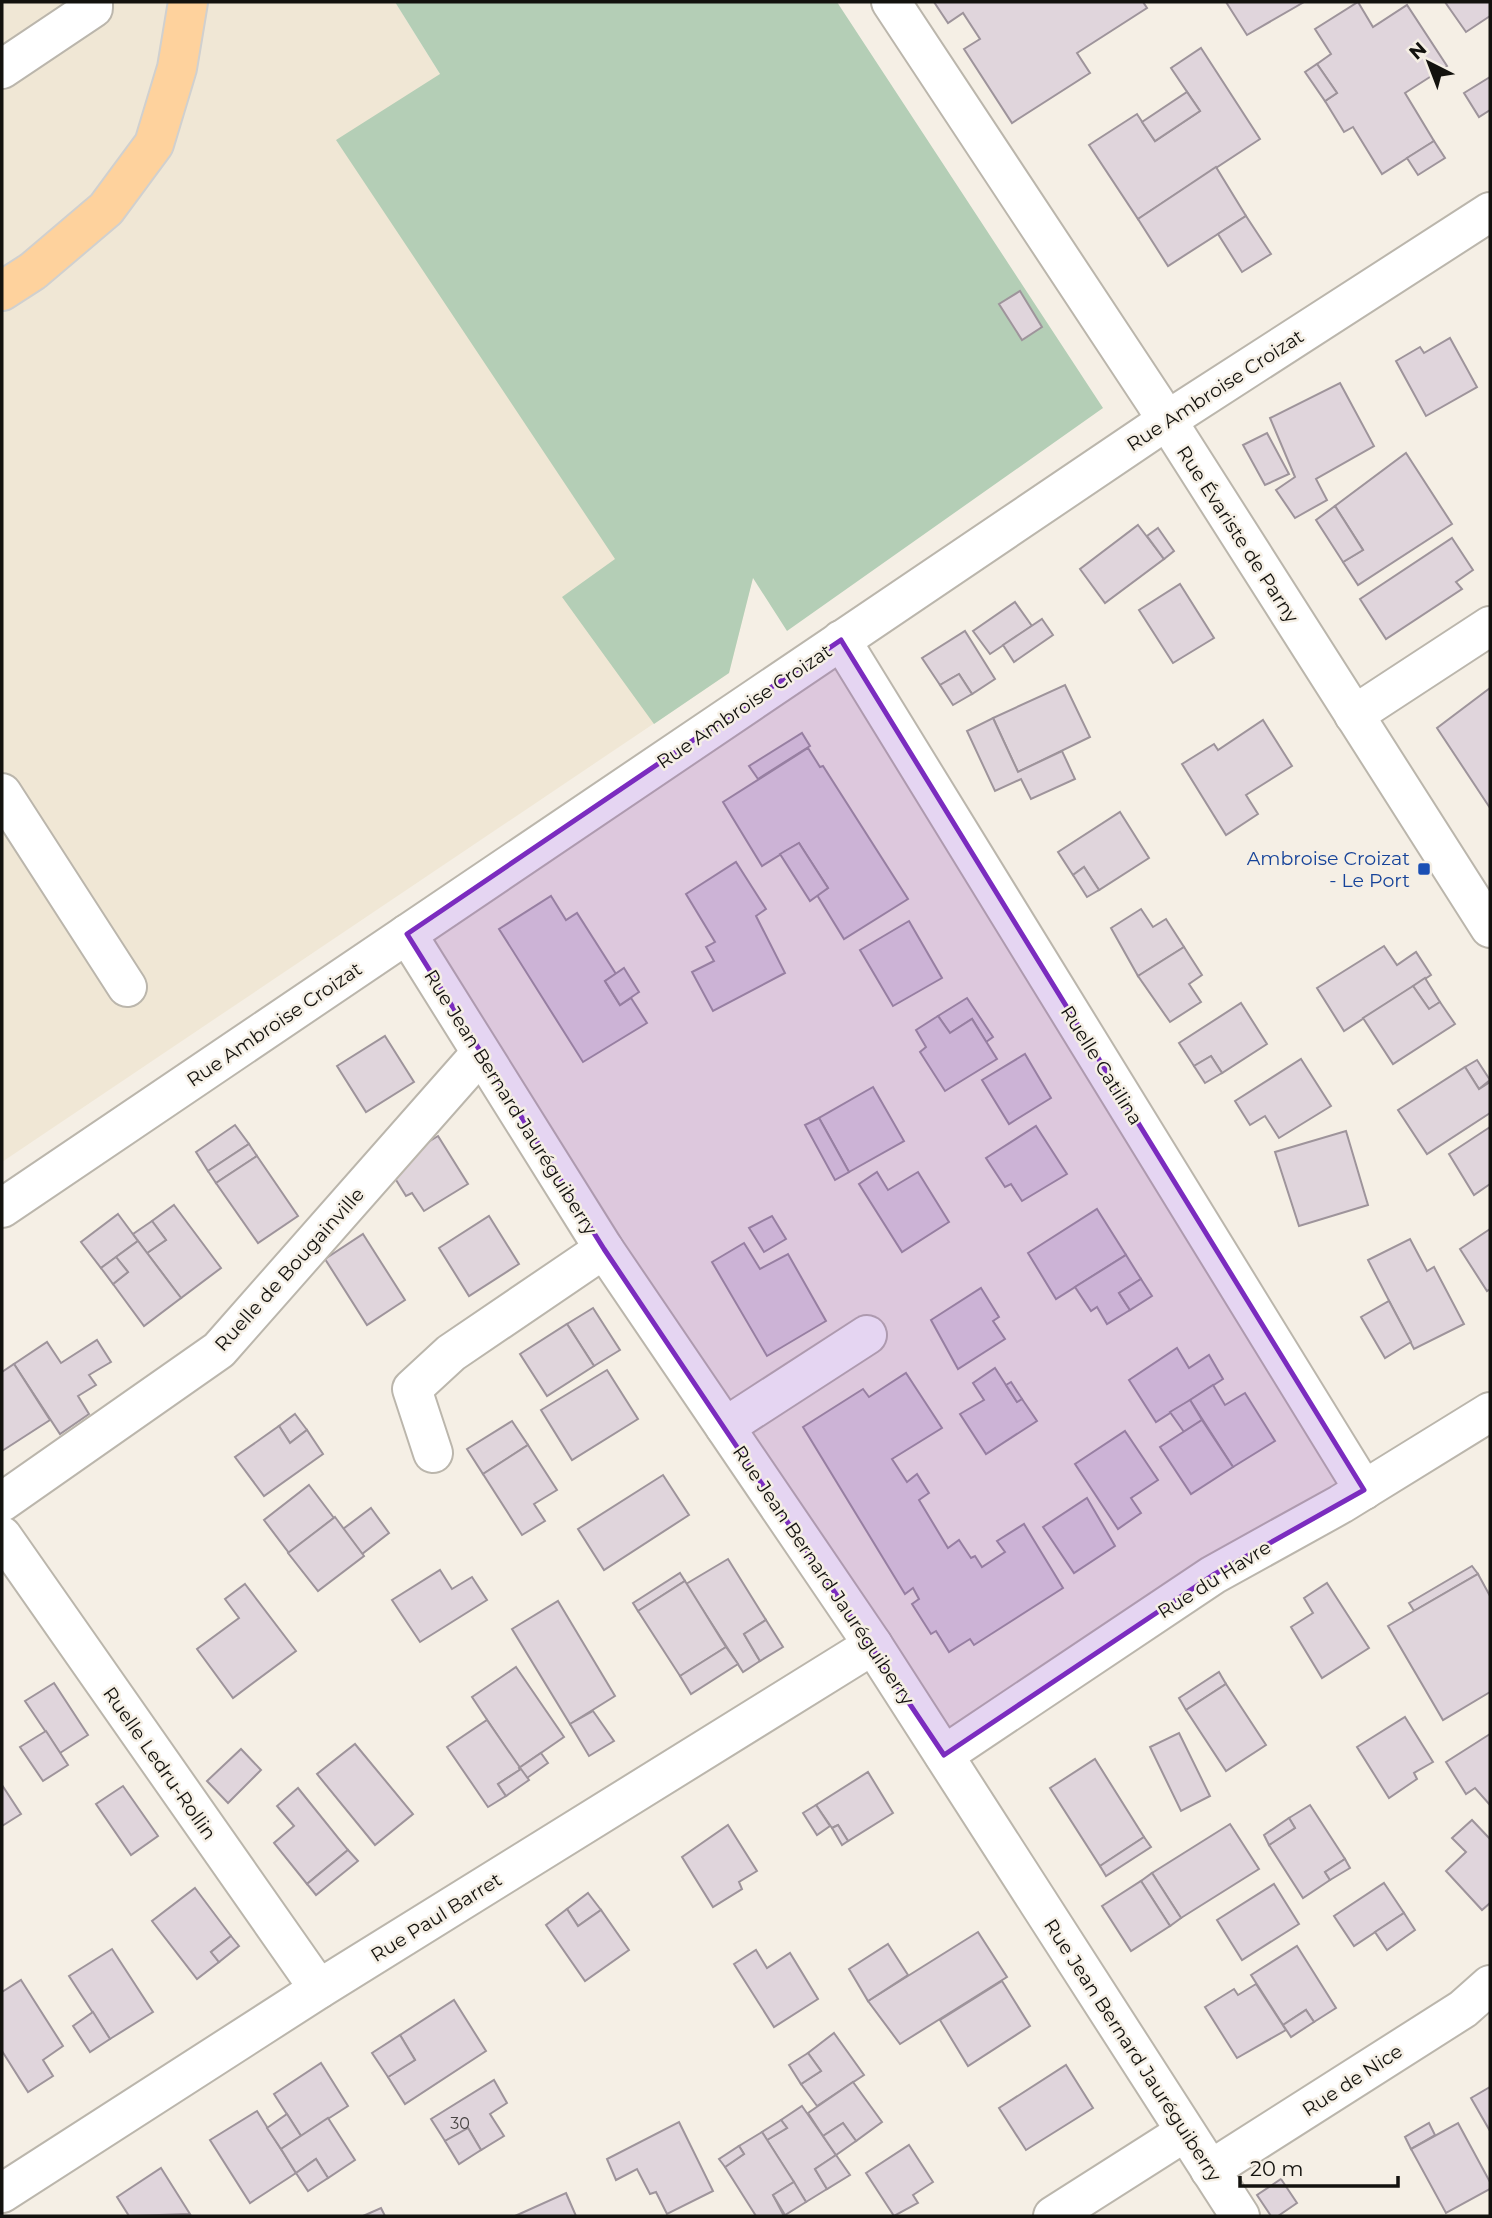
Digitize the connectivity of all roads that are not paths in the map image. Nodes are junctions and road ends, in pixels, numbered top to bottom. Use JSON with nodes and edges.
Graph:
{"nodes":[{"id":1,"x":93,"y":2,"type":"edge"},
{"id":2,"x":188,"y":2,"type":"edge"},
{"id":3,"x":891,"y":2,"type":"edge"},
{"id":4,"x":2,"y":69,"type":"edge"},
{"id":5,"x":1490,"y":212,"type":"edge"},
{"id":6,"x":2,"y":291,"type":"edge"},
{"id":7,"x":1166,"y":421,"type":"junction"},
{"id":8,"x":1490,"y":625,"type":"edge"},
{"id":9,"x":841,"y":640,"type":"junction"},
{"id":10,"x":1354,"y":715,"type":"junction"},
{"id":11,"x":2,"y":793,"type":"edge"},
{"id":12,"x":1490,"y":928,"type":"edge"},
{"id":13,"x":407,"y":934,"type":"junction"},
{"id":14,"x":127,"y":987,"type":"dead end"},
{"id":15,"x":480,"y":1054,"type":"junction"},
{"id":16,"x":2,"y":1208,"type":"edge"},
{"id":17,"x":604,"y":1249,"type":"junction"},
{"id":18,"x":867,"y":1335,"type":"dead end"},
{"id":19,"x":1490,"y":1412,"type":"edge"},
{"id":20,"x":725,"y":1427,"type":"junction"},
{"id":21,"x":433,"y":1453,"type":"dead end"},
{"id":22,"x":1364,"y":1490,"type":"junction"},
{"id":23,"x":2,"y":1502,"type":"edge"},
{"id":24,"x":2,"y":1536,"type":"edge"},
{"id":25,"x":873,"y":1645,"type":"junction"},
{"id":26,"x":944,"y":1755,"type":"junction"},
{"id":27,"x":1490,"y":1985,"type":"edge"},
{"id":28,"x":319,"y":1989,"type":"junction"},
{"id":29,"x":1185,"y":2132,"type":"junction"},
{"id":30,"x":1210,"y":2170,"type":"junction"},
{"id":31,"x":10,"y":2194,"type":"edge"},
{"id":32,"x":1053,"y":2216,"type":"edge"},
{"id":33,"x":1240,"y":2216,"type":"edge"}],
"edges":[{"from":1,"to":4,"type":"street"},
{"from":2,"to":6,"type":"main road"},
{"from":3,"to":7,"type":"street","name":"Rue Évariste de Parny"},
{"from":5,"to":7,"type":"street","name":"Rue Ambroise Croizat"},
{"from":7,"to":9,"type":"street","name":"Rue Ambroise Croizat"},
{"from":7,"to":10,"type":"street","name":"Rue Évariste de Parny"},
{"from":8,"to":10,"type":"street"},
{"from":9,"to":13,"type":"street","name":"Rue Ambroise Croizat"},
{"from":9,"to":22,"type":"street","name":"Ruelle Catilina"},
{"from":10,"to":12,"type":"street","name":"Rue Évariste de Parny"},
{"from":11,"to":14,"type":"street"},
{"from":13,"to":15,"type":"street","name":"Rue Jean Bernard Jauréguiberry"},
{"from":13,"to":16,"type":"street","name":"Rue Ambroise Croizat"},
{"from":15,"to":17,"type":"street","name":"Rue Jean Bernard Jauréguiberry"},
{"from":15,"to":23,"type":"street","name":"Ruelle de Bougainville"},
{"from":17,"to":20,"type":"street","name":"Rue Jean Bernard Jauréguiberry"},
{"from":17,"to":21,"type":"street"},
{"from":18,"to":20,"type":"street"},
{"from":19,"to":22,"type":"street","name":"Rue du Havre"},
{"from":20,"to":25,"type":"street","name":"Rue Jean Bernard Jauréguiberry"},
{"from":22,"to":26,"type":"street","name":"Rue du Havre"},
{"from":24,"to":28,"type":"street","name":"Ruelle Ledru-Rollin"},
{"from":25,"to":26,"type":"street","name":"Rue Jean Bernard Jauréguiberry"},
{"from":25,"to":28,"type":"street","name":"Rue Paul Barret"},
{"from":26,"to":29,"type":"street","name":"Rue Jean Bernard Jauréguiberry"},
{"from":27,"to":30,"type":"street","name":"Rue de Nice"},
{"from":28,"to":31,"type":"street","name":"Rue Paul Barret"},
{"from":29,"to":30,"type":"street","name":"Rue Jean Bernard Jauréguiberry"},
{"from":29,"to":32,"type":"street"},
{"from":30,"to":33,"type":"street","name":"Rue Jean Bernard Jauréguiberry"}]}
